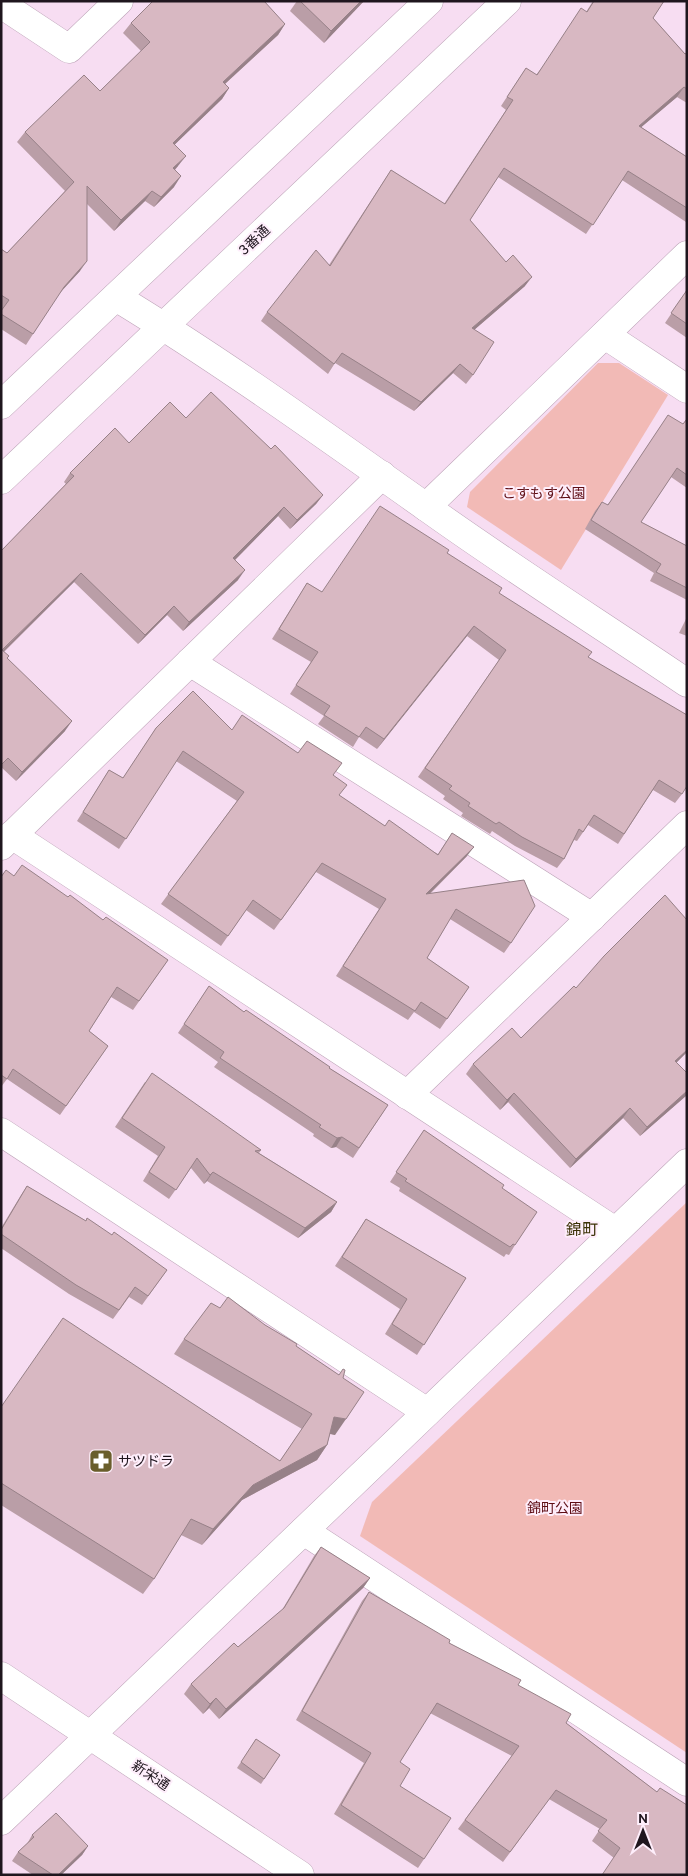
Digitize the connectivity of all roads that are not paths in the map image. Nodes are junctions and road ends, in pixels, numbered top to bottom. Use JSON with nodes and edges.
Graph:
{"nodes":[{"id":1,"x":120,"y":1,"type":"edge"},
{"id":2,"x":429,"y":1,"type":"edge"},
{"id":3,"x":507,"y":1,"type":"edge"},
{"id":4,"x":1,"y":4,"type":"edge"},
{"id":5,"x":687,"y":255,"type":"edge"},
{"id":6,"x":116,"y":297,"type":"junction"},
{"id":7,"x":164,"y":326,"type":"junction"},
{"id":8,"x":605,"y":335,"type":"junction"},
{"id":9,"x":7,"y":389,"type":"edge"},
{"id":10,"x":687,"y":389,"type":"edge"},
{"id":11,"x":382,"y":475,"type":"junction"},
{"id":12,"x":1,"y":480,"type":"edge"},
{"id":13,"x":426,"y":507,"type":"junction"},
{"id":14,"x":190,"y":662,"type":"junction"},
{"id":15,"x":687,"y":683,"type":"edge"},
{"id":16,"x":687,"y":825,"type":"edge"},
{"id":17,"x":6,"y":840,"type":"edge"},
{"id":18,"x":592,"y":917,"type":"junction"},
{"id":19,"x":407,"y":1096,"type":"junction"},
{"id":20,"x":1,"y":1132,"type":"edge"},
{"id":21,"x":687,"y":1163,"type":"edge"},
{"id":22,"x":615,"y":1232,"type":"junction"},
{"id":23,"x":427,"y":1412,"type":"junction"},
{"id":24,"x":304,"y":1531,"type":"junction"},
{"id":25,"x":1,"y":1676,"type":"edge"},
{"id":26,"x":90,"y":1735,"type":"junction"},
{"id":27,"x":687,"y":1782,"type":"edge"},
{"id":28,"x":1,"y":1821,"type":"edge"},
{"id":29,"x":300,"y":1875,"type":"edge"}],
"edges":[{"from":1,"to":4,"type":"street"},
{"from":2,"to":6,"type":"street"},
{"from":3,"to":7,"type":"street","name":"3番通"},
{"from":5,"to":8,"type":"street"},
{"from":6,"to":7,"type":"street"},
{"from":6,"to":9,"type":"street"},
{"from":7,"to":11,"type":"street"},
{"from":7,"to":12,"type":"street","name":"3番通"},
{"from":8,"to":10,"type":"street"},
{"from":8,"to":13,"type":"street"},
{"from":11,"to":13,"type":"street"},
{"from":11,"to":14,"type":"street"},
{"from":13,"to":15,"type":"street"},
{"from":14,"to":17,"type":"street"},
{"from":14,"to":18,"type":"street"},
{"from":16,"to":18,"type":"street"},
{"from":17,"to":19,"type":"street"},
{"from":18,"to":19,"type":"street"},
{"from":19,"to":22,"type":"street"},
{"from":20,"to":23,"type":"street"},
{"from":21,"to":22,"type":"street"},
{"from":22,"to":23,"type":"street"},
{"from":23,"to":24,"type":"street"},
{"from":24,"to":26,"type":"street"},
{"from":24,"to":27,"type":"street"},
{"from":25,"to":26,"type":"street","name":"新栄通"},
{"from":26,"to":28,"type":"street"},
{"from":26,"to":29,"type":"street","name":"新栄通"}]}
